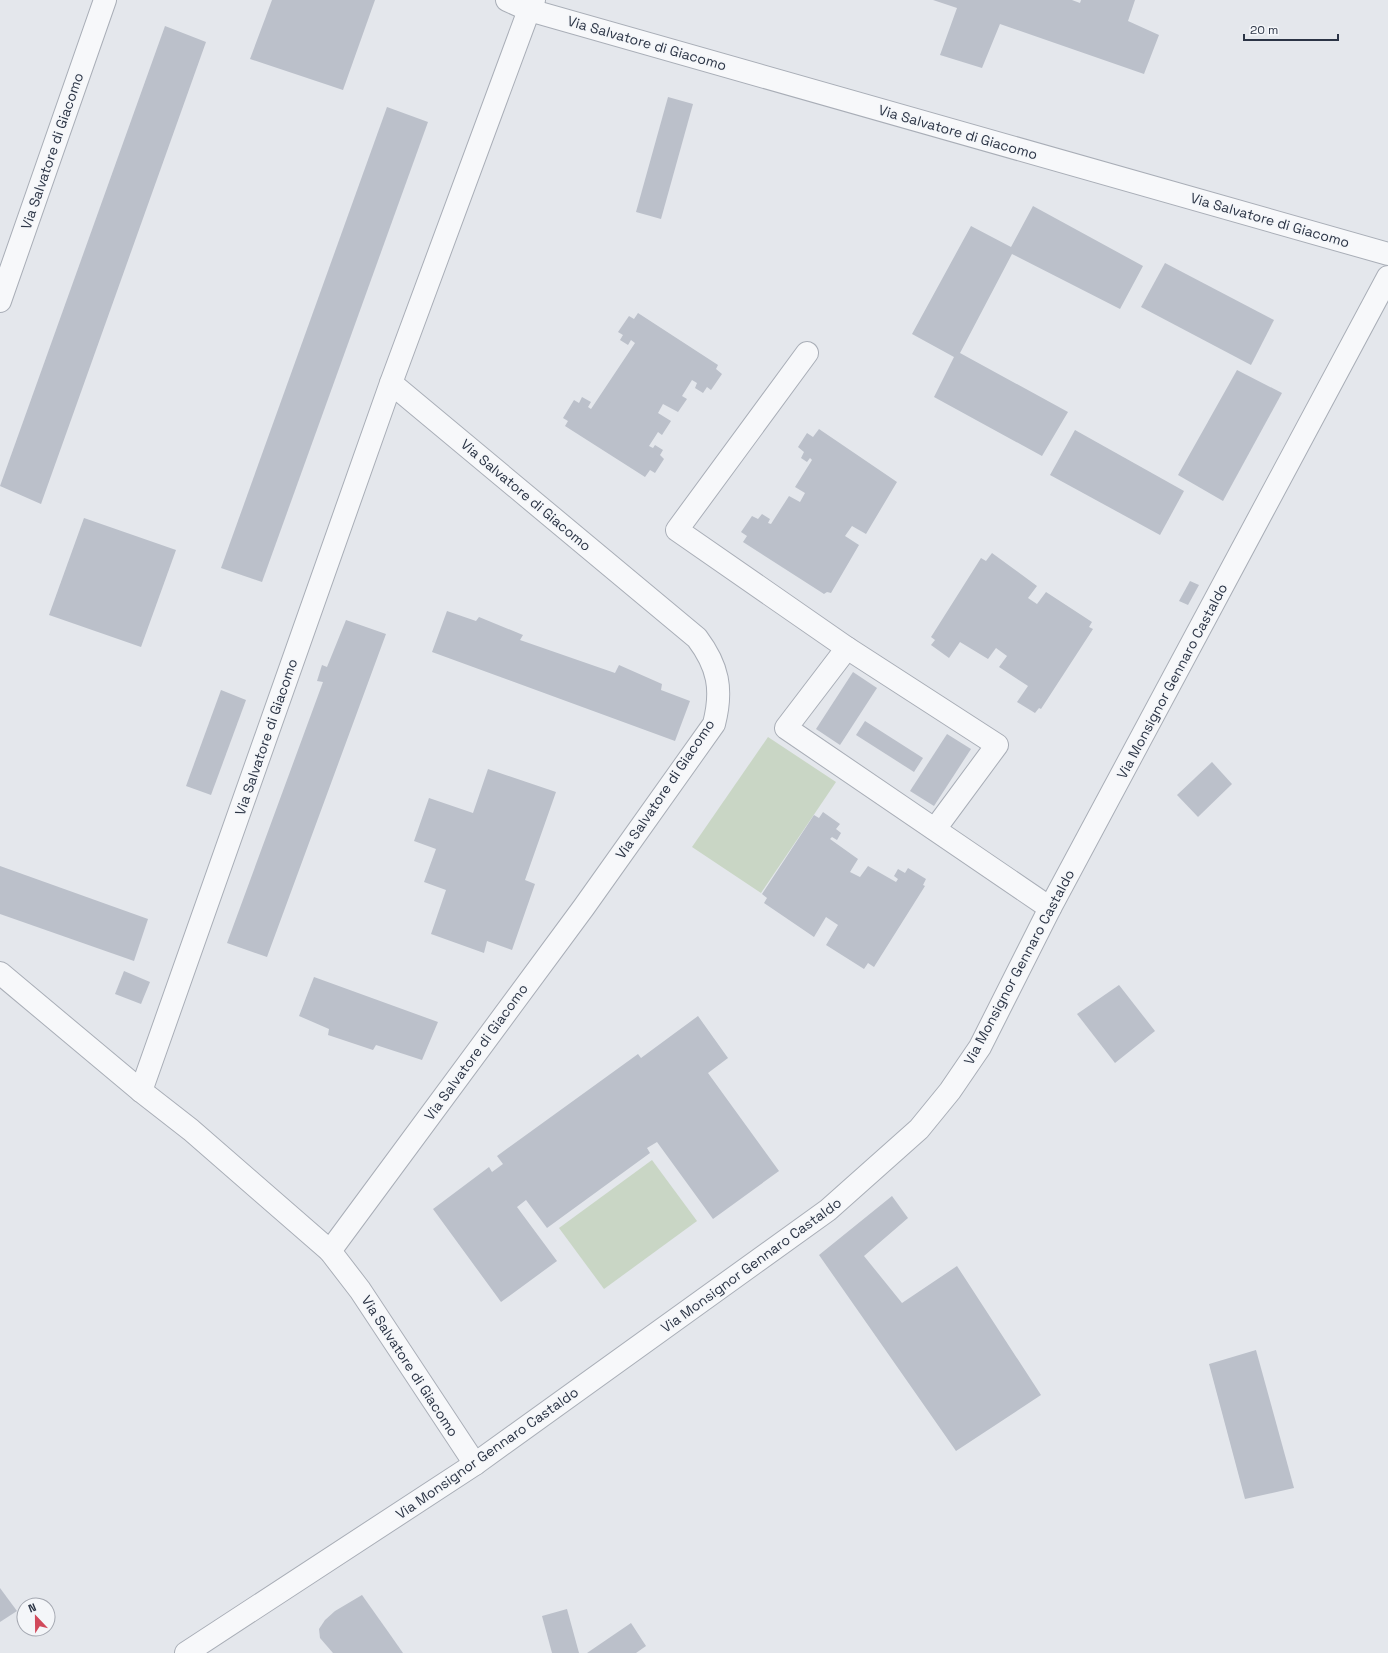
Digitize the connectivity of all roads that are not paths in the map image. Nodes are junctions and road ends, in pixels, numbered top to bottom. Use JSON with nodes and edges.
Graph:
{"nodes":[{"id":1,"x":105,"y":0,"type":"edge"},
{"id":2,"x":507,"y":0,"type":"edge"},
{"id":3,"x":531,"y":5,"type":"edge"},
{"id":4,"x":1388,"y":254,"type":"edge"},
{"id":5,"x":1388,"y":277,"type":"edge"},
{"id":6,"x":0,"y":301,"type":"edge"},
{"id":7,"x":807,"y":353,"type":"dead end"},
{"id":8,"x":391,"y":383,"type":"junction"},
{"id":9,"x":847,"y":648,"type":"junction"},
{"id":10,"x":935,"y":829,"type":"junction"},
{"id":11,"x":1050,"y":908,"type":"junction"},
{"id":12,"x":0,"y":973,"type":"edge"},
{"id":13,"x":141,"y":1091,"type":"junction"},
{"id":14,"x":330,"y":1251,"type":"junction"},
{"id":15,"x":475,"y":1464,"type":"junction"},
{"id":16,"x":186,"y":1653,"type":"edge"}],
"edges":[{"from":1,"to":6,"type":"street","name":"Via Salvatore di Giacomo"},
{"from":2,"to":3,"type":"street","name":"Via Salvatore di Giacomo"},
{"from":3,"to":4,"type":"street","name":"Via Salvatore di Giacomo"},
{"from":3,"to":8,"type":"street","name":"Via Salvatore di Giacomo"},
{"from":5,"to":11,"type":"street","name":"Via Monsignor Gennaro Castaldo"},
{"from":7,"to":9,"type":"street"},
{"from":8,"to":13,"type":"street","name":"Via Salvatore di Giacomo"},
{"from":8,"to":14,"type":"street","name":"Via Salvatore di Giacomo"},
{"from":9,"to":10,"type":"street"},
{"from":9,"to":10,"type":"street"},
{"from":10,"to":11,"type":"street"},
{"from":11,"to":15,"type":"street","name":"Via Monsignor Gennaro Castaldo"},
{"from":12,"to":13,"type":"street","name":"Via Salvatore di Giacomo"},
{"from":13,"to":14,"type":"street","name":"Via Salvatore di Giacomo"},
{"from":14,"to":15,"type":"street","name":"Via Salvatore di Giacomo"},
{"from":15,"to":16,"type":"street","name":"Via Monsignor Gennaro Castaldo"}]}
